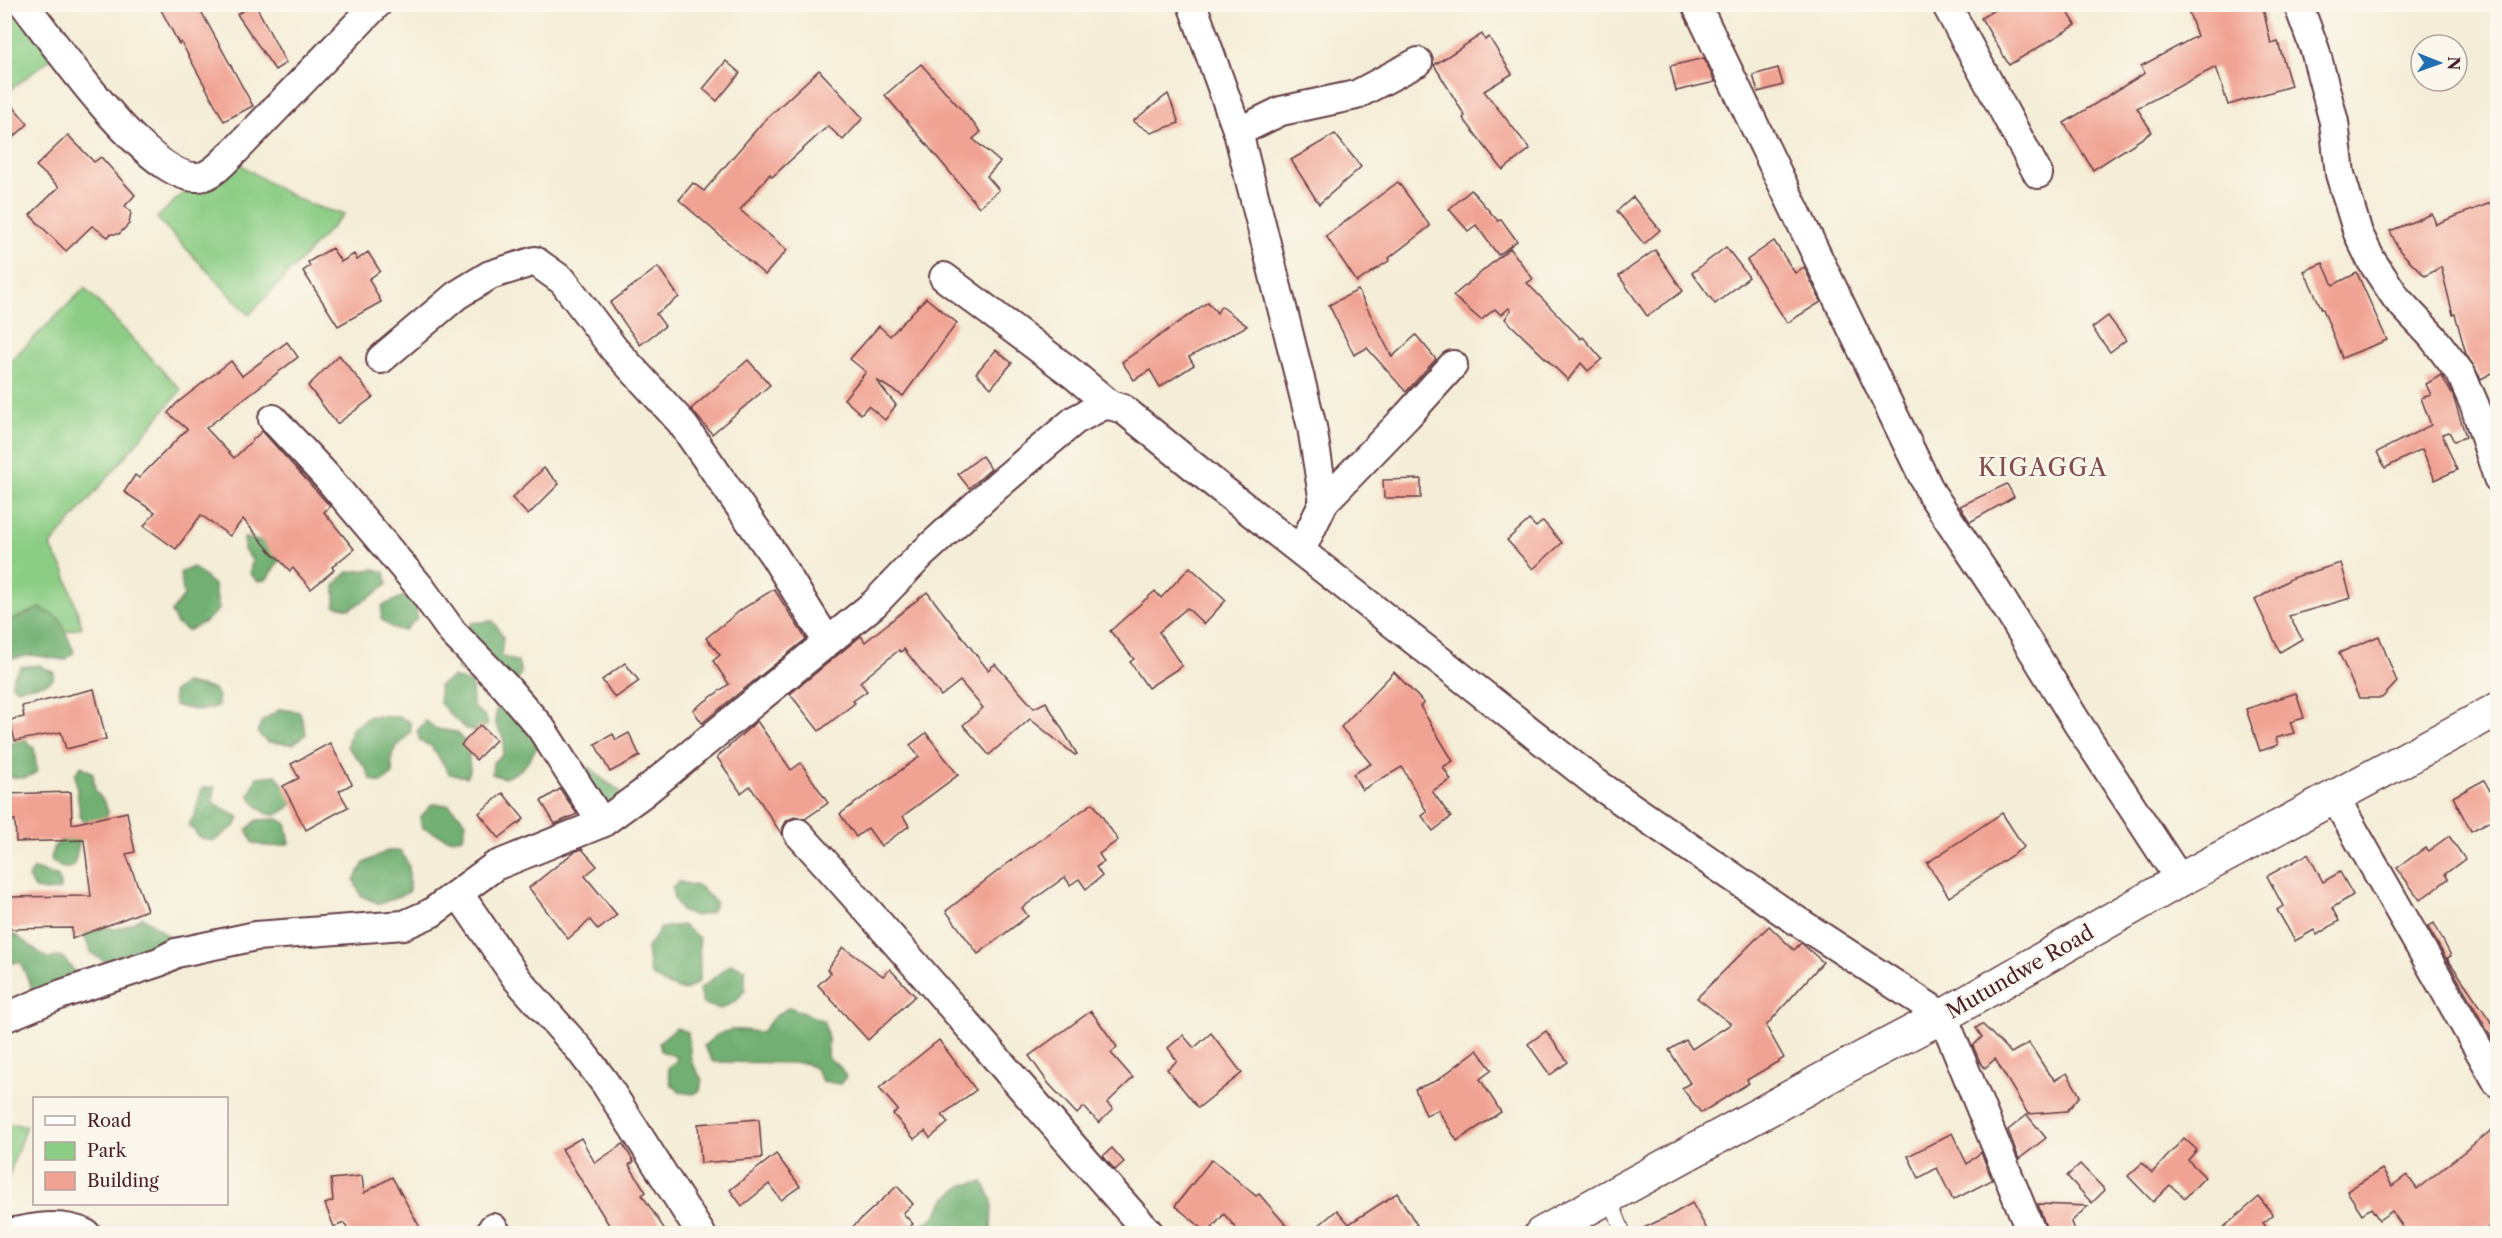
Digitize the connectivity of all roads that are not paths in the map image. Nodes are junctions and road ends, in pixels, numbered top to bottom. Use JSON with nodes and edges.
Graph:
{"nodes":[{"id":1,"x":24,"y":4,"type":"edge"},
{"id":2,"x":377,"y":4,"type":"edge"},
{"id":3,"x":1192,"y":4,"type":"edge"},
{"id":4,"x":1696,"y":4,"type":"edge"},
{"id":5,"x":1946,"y":4,"type":"edge"},
{"id":6,"x":2298,"y":4,"type":"edge"},
{"id":7,"x":1418,"y":62,"type":"dead end"},
{"id":8,"x":1238,"y":132,"type":"junction"},
{"id":9,"x":2038,"y":174,"type":"dead end"},
{"id":10,"x":944,"y":277,"type":"dead end"},
{"id":11,"x":381,"y":360,"type":"dead end"},
{"id":12,"x":1453,"y":365,"type":"dead end"},
{"id":13,"x":1110,"y":405,"type":"junction"},
{"id":14,"x":273,"y":419,"type":"dead end"},
{"id":15,"x":2498,"y":478,"type":"edge"},
{"id":16,"x":1324,"y":501,"type":"junction"},
{"id":17,"x":1301,"y":550,"type":"junction"},
{"id":18,"x":827,"y":641,"type":"junction"},
{"id":19,"x":2498,"y":709,"type":"edge"},
{"id":20,"x":2336,"y":798,"type":"junction"},
{"id":21,"x":602,"y":823,"type":"junction"},
{"id":22,"x":798,"y":833,"type":"dead end"},
{"id":23,"x":2180,"y":880,"type":"junction"},
{"id":24,"x":459,"y":894,"type":"junction"},
{"id":25,"x":1943,"y":1016,"type":"junction"},
{"id":26,"x":4,"y":1018,"type":"edge"},
{"id":27,"x":2498,"y":1083,"type":"edge"},
{"id":28,"x":1609,"y":1196,"type":"junction"},
{"id":29,"x":6,"y":1233,"type":"edge"},
{"id":30,"x":86,"y":1233,"type":"edge"},
{"id":31,"x":700,"y":1233,"type":"edge"},
{"id":32,"x":1150,"y":1233,"type":"edge"},
{"id":33,"x":1541,"y":1233,"type":"edge"},
{"id":34,"x":1624,"y":1233,"type":"edge"},
{"id":35,"x":2032,"y":1233,"type":"edge"}],
"edges":[{"from":1,"to":2,"type":"street"},
{"from":3,"to":8,"type":"street"},
{"from":4,"to":23,"type":"street"},
{"from":5,"to":9,"type":"street"},
{"from":6,"to":15,"type":"street"},
{"from":7,"to":8,"type":"street"},
{"from":8,"to":16,"type":"street"},
{"from":10,"to":13,"type":"street"},
{"from":11,"to":18,"type":"street"},
{"from":12,"to":16,"type":"street"},
{"from":13,"to":17,"type":"street"},
{"from":13,"to":18,"type":"street"},
{"from":14,"to":21,"type":"street"},
{"from":16,"to":17,"type":"street"},
{"from":17,"to":25,"type":"street"},
{"from":18,"to":21,"type":"street"},
{"from":19,"to":20,"type":"main road","name":"Mutundwe Road"},
{"from":20,"to":23,"type":"main road","name":"Mutundwe Road"},
{"from":20,"to":27,"type":"street"},
{"from":21,"to":24,"type":"street"},
{"from":22,"to":32,"type":"street"},
{"from":23,"to":25,"type":"main road","name":"Mutundwe Road"},
{"from":24,"to":26,"type":"street"},
{"from":24,"to":31,"type":"street"},
{"from":25,"to":28,"type":"main road","name":"Mutundwe Road"},
{"from":25,"to":35,"type":"street"},
{"from":28,"to":33,"type":"main road","name":"Mutundwe Road"},
{"from":28,"to":34,"type":"lane"},
{"from":29,"to":30,"type":"street"}]}
